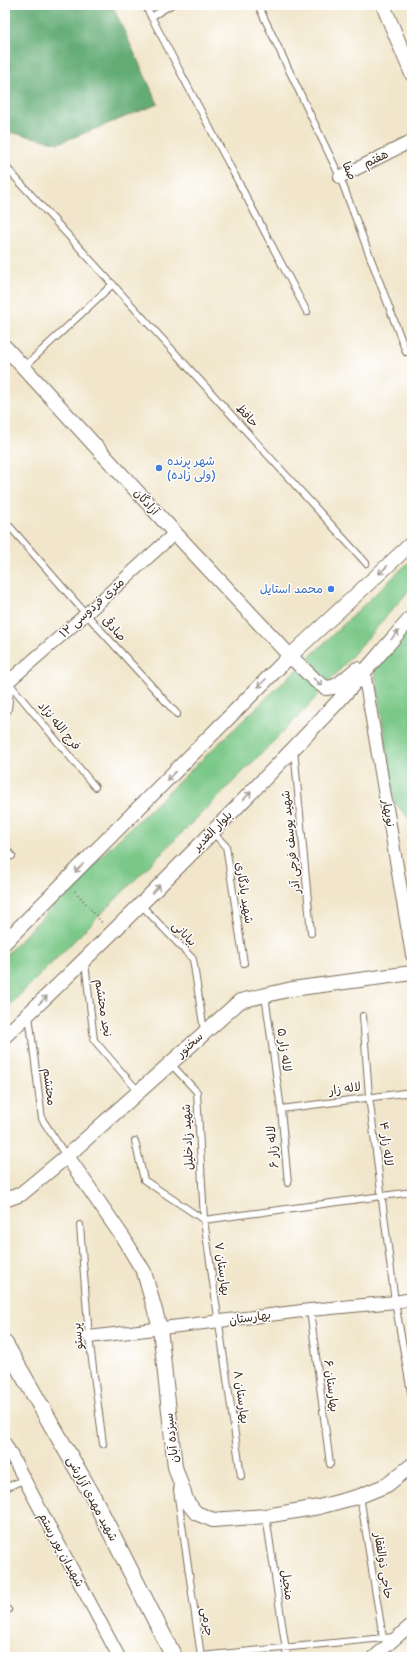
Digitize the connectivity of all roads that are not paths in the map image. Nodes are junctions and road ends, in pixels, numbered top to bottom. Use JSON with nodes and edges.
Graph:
{"nodes":[{"id":1,"x":145,"y":5,"type":"edge"},
{"id":2,"x":171,"y":5,"type":"edge"},
{"id":3,"x":258,"y":5,"type":"edge"},
{"id":4,"x":383,"y":5,"type":"edge"},
{"id":5,"x":151,"y":17,"type":"junction"},
{"id":6,"x":412,"y":74,"type":"edge"},
{"id":7,"x":412,"y":141,"type":"edge"},
{"id":8,"x":5,"y":166,"type":"edge"},
{"id":9,"x":340,"y":177,"type":"junction"},
{"id":10,"x":113,"y":284,"type":"junction"},
{"id":11,"x":307,"y":312,"type":"dead end"},
{"id":12,"x":5,"y":346,"type":"edge"},
{"id":13,"x":406,"y":352,"type":"dead end"},
{"id":14,"x":24,"y":367,"type":"junction"},
{"id":15,"x":5,"y":521,"type":"edge"},
{"id":16,"x":175,"y":533,"type":"junction"},
{"id":17,"x":412,"y":543,"type":"edge"},
{"id":18,"x":366,"y":563,"type":"dead end"},
{"id":19,"x":86,"y":614,"type":"junction"},
{"id":20,"x":412,"y":616,"type":"edge"},
{"id":21,"x":377,"y":655,"type":"junction"},
{"id":22,"x":290,"y":656,"type":"junction"},
{"id":23,"x":364,"y":672,"type":"junction"},
{"id":24,"x":6,"y":681,"type":"edge"},
{"id":25,"x":5,"y":709,"type":"edge"},
{"id":26,"x":177,"y":714,"type":"dead end"},
{"id":27,"x":293,"y":748,"type":"junction"},
{"id":28,"x":95,"y":787,"type":"dead end"},
{"id":29,"x":212,"y":832,"type":"junction"},
{"id":30,"x":5,"y":848,"type":"edge"},
{"id":31,"x":12,"y":856,"type":"dead end"},
{"id":32,"x":141,"y":905,"type":"junction"},
{"id":33,"x":312,"y":933,"type":"dead end"},
{"id":34,"x":5,"y":942,"type":"edge"},
{"id":35,"x":412,"y":955,"type":"edge"},
{"id":36,"x":85,"y":960,"type":"junction"},
{"id":37,"x":244,"y":963,"type":"dead end"},
{"id":38,"x":412,"y":973,"type":"edge"},
{"id":39,"x":265,"y":995,"type":"junction"},
{"id":40,"x":29,"y":1014,"type":"junction"},
{"id":41,"x":363,"y":1016,"type":"dead end"},
{"id":42,"x":204,"y":1033,"type":"junction"},
{"id":43,"x":5,"y":1036,"type":"edge"},
{"id":44,"x":170,"y":1063,"type":"junction"},
{"id":45,"x":138,"y":1091,"type":"junction"},
{"id":46,"x":412,"y":1092,"type":"edge"},
{"id":47,"x":369,"y":1096,"type":"junction"},
{"id":48,"x":281,"y":1109,"type":"junction"},
{"id":49,"x":135,"y":1141,"type":"dead end"},
{"id":50,"x":67,"y":1156,"type":"junction"},
{"id":51,"x":288,"y":1183,"type":"dead end"},
{"id":52,"x":412,"y":1192,"type":"edge"},
{"id":53,"x":382,"y":1195,"type":"junction"},
{"id":54,"x":5,"y":1200,"type":"edge"},
{"id":55,"x":204,"y":1220,"type":"junction"},
{"id":56,"x":80,"y":1225,"type":"dead end"},
{"id":57,"x":412,"y":1299,"type":"edge"},
{"id":58,"x":395,"y":1302,"type":"junction"},
{"id":59,"x":310,"y":1310,"type":"junction"},
{"id":60,"x":219,"y":1322,"type":"junction"},
{"id":61,"x":160,"y":1328,"type":"junction"},
{"id":62,"x":89,"y":1336,"type":"junction"},
{"id":63,"x":5,"y":1344,"type":"edge"},
{"id":64,"x":412,"y":1398,"type":"edge"},
{"id":65,"x":5,"y":1443,"type":"edge"},
{"id":66,"x":103,"y":1444,"type":"dead end"},
{"id":67,"x":330,"y":1464,"type":"dead end"},
{"id":68,"x":175,"y":1467,"type":"junction"},
{"id":69,"x":411,"y":1467,"type":"edge"},
{"id":70,"x":241,"y":1476,"type":"dead end"},
{"id":71,"x":23,"y":1480,"type":"junction"},
{"id":72,"x":5,"y":1488,"type":"edge"},
{"id":73,"x":360,"y":1496,"type":"junction"},
{"id":74,"x":266,"y":1516,"type":"junction"},
{"id":75,"x":412,"y":1624,"type":"edge"},
{"id":76,"x":397,"y":1637,"type":"junction"},
{"id":77,"x":383,"y":1638,"type":"junction"},
{"id":78,"x":285,"y":1648,"type":"junction"},
{"id":79,"x":119,"y":1657,"type":"edge"},
{"id":80,"x":174,"y":1657,"type":"edge"},
{"id":81,"x":287,"y":1657,"type":"edge"},
{"id":82,"x":374,"y":1657,"type":"edge"}],
"edges":[{"from":1,"to":5,"type":"lane"},
{"from":2,"to":5,"type":"lane"},
{"from":3,"to":9,"type":"lane","name":"صفا"},
{"from":4,"to":6,"type":"street"},
{"from":5,"to":11,"type":"lane"},
{"from":7,"to":9,"type":"street","name":"هفتم"},
{"from":8,"to":10,"type":"lane","name":"حافظ"},
{"from":9,"to":13,"type":"lane","name":"صفا"},
{"from":10,"to":14,"type":"lane"},
{"from":10,"to":18,"type":"lane","name":"حافظ"},
{"from":12,"to":14,"type":"street","name":"آزادگان"},
{"from":14,"to":16,"type":"street","name":"آزادگان"},
{"from":15,"to":19,"type":"lane","name":"صادقی"},
{"from":16,"to":19,"type":"street","name":"۱۲ متری فردوسی"},
{"from":16,"to":22,"type":"street","name":"آزادگان"},
{"from":17,"to":22,"type":"street","one_way":true},
{"from":19,"to":24,"type":"street","name":"۱۲ متری فردوسی"},
{"from":19,"to":26,"type":"lane","name":"صادقی"},
{"from":21,"to":20,"type":"street","name":"بلوار الغدیر","one_way":true},
{"from":22,"to":21,"type":"street","name":"آزادگان","one_way":true},
{"from":21,"to":23,"type":"street","name":"بلوار الغدیر"},
{"from":22,"to":34,"type":"street","one_way":true},
{"from":23,"to":27,"type":"street","name":"بلوار الغدیر"},
{"from":23,"to":35,"type":"street","name":"نوبهار"},
{"from":24,"to":25,"type":"street"},
{"from":24,"to":28,"type":"lane","name":"فرج الله نژاد"},
{"from":29,"to":27,"type":"street","name":"بلوار الغدیر","one_way":true},
{"from":27,"to":33,"type":"lane","name":"شهید یوسف فرجی آذر"},
{"from":32,"to":29,"type":"street","name":"بلوار الغدیر","one_way":true},
{"from":29,"to":37,"type":"lane","name":"شهید یادگاری"},
{"from":30,"to":31,"type":"lane"},
{"from":32,"to":36,"type":"street","name":"بلوار الغدیر"},
{"from":32,"to":42,"type":"lane","name":"بیابانی"},
{"from":40,"to":36,"type":"street","name":"بلوار الغدیر","one_way":true},
{"from":36,"to":45,"type":"lane","name":"نجد محتشم"},
{"from":38,"to":39,"type":"street","name":"سخنور"},
{"from":39,"to":42,"type":"street","name":"سخنور"},
{"from":39,"to":48,"type":"lane","name":"لاله زار ۵"},
{"from":40,"to":43,"type":"street","name":"بلوار الغدیر"},
{"from":40,"to":50,"type":"lane","name":"محتشم"},
{"from":41,"to":47,"type":"lane","name":"لاله زار ۴"},
{"from":42,"to":44,"type":"street","name":"سخنور"},
{"from":44,"to":45,"type":"street","name":"سخنور"},
{"from":44,"to":55,"type":"lane","name":"شهید زادخلیل"},
{"from":45,"to":50,"type":"street","name":"سخنور"},
{"from":46,"to":47,"type":"lane","name":"لاله زار"},
{"from":47,"to":48,"type":"lane","name":"لاله زار"},
{"from":47,"to":53,"type":"lane","name":"لاله زار ۴"},
{"from":48,"to":51,"type":"lane","name":"لاله زار ۶"},
{"from":49,"to":55,"type":"lane"},
{"from":50,"to":54,"type":"street","name":"سخنور"},
{"from":50,"to":61,"type":"street","name":"سیزده آبان"},
{"from":52,"to":53,"type":"lane"},
{"from":53,"to":55,"type":"lane"},
{"from":53,"to":58,"type":"lane","name":"لاله زار ۴"},
{"from":55,"to":60,"type":"lane","name":"بهارستان ۷"},
{"from":56,"to":62,"type":"lane","name":"پرستو"},
{"from":57,"to":58,"type":"street","name":"بهارستان"},
{"from":58,"to":59,"type":"street","name":"بهارستان"},
{"from":58,"to":64,"type":"lane","name":"لاله زار ۴"},
{"from":59,"to":60,"type":"street","name":"بهارستان"},
{"from":59,"to":67,"type":"lane","name":"بهارستان ۶"},
{"from":60,"to":61,"type":"street","name":"بهارستان"},
{"from":60,"to":70,"type":"lane","name":"بهارستان ۸"},
{"from":61,"to":62,"type":"street","name":"بهارستان"},
{"from":61,"to":68,"type":"street","name":"سیزده آبان"},
{"from":62,"to":66,"type":"lane","name":"پرستو"},
{"from":63,"to":80,"type":"main road","name":"شهید مهدی آزارشی"},
{"from":65,"to":71,"type":"street","name":"شهیدان پور رستم"},
{"from":68,"to":74,"type":"street","name":"سیزده آبان"},
{"from":68,"to":78,"type":"lane","name":"چرمی"},
{"from":69,"to":73,"type":"street","name":"سیزده آبان"},
{"from":71,"to":72,"type":"lane"},
{"from":71,"to":79,"type":"street","name":"شهیدان پور رستم"},
{"from":73,"to":74,"type":"street","name":"سیزده آبان"},
{"from":73,"to":77,"type":"lane","name":"حاجی ذوالفقار"},
{"from":74,"to":78,"type":"lane","name":"منجیل"},
{"from":75,"to":76,"type":"street"},
{"from":76,"to":77,"type":"lane","name":"چرمی"},
{"from":76,"to":82,"type":"street"},
{"from":77,"to":78,"type":"lane","name":"چرمی"},
{"from":78,"to":81,"type":"lane","name":"منجیل"}]}
